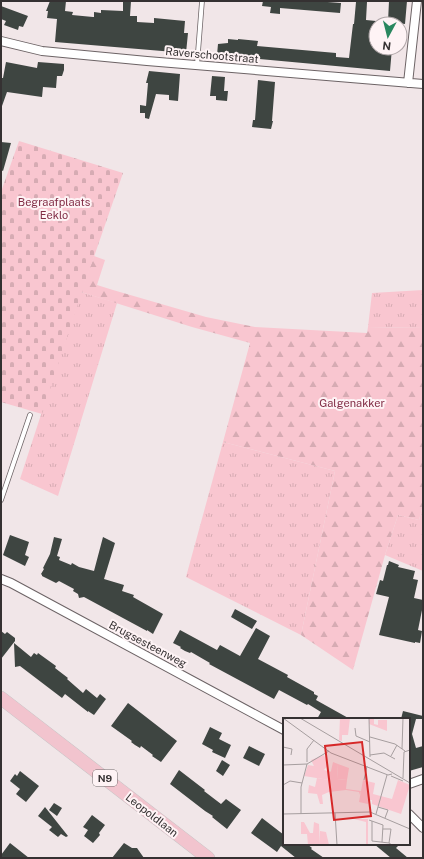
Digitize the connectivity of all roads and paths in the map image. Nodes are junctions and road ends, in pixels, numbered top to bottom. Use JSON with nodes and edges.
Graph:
{"nodes":[{"id":1,"x":202,"y":1,"type":"edge"},
{"id":2,"x":417,"y":1,"type":"edge"},
{"id":3,"x":1,"y":41,"type":"edge"},
{"id":4,"x":197,"y":65,"type":"junction"},
{"id":5,"x":408,"y":83,"type":"junction"},
{"id":6,"x":423,"y":84,"type":"edge"},
{"id":7,"x":30,"y":416,"type":"dead end"},
{"id":8,"x":1,"y":500,"type":"edge"},
{"id":9,"x":1,"y":579,"type":"edge"},
{"id":10,"x":1,"y":698,"type":"edge"},
{"id":11,"x":283,"y":729,"type":"edge"},
{"id":12,"x":423,"y":779,"type":"edge"},
{"id":13,"x":410,"y":784,"type":"edge"},
{"id":14,"x":410,"y":815,"type":"edge"},
{"id":15,"x":423,"y":828,"type":"edge"},
{"id":16,"x":208,"y":858,"type":"edge"}],
"edges":[{"from":1,"to":4,"type":"lane"},
{"from":2,"to":5,"type":"street"},
{"from":3,"to":4,"type":"street","name":"Raverschootstraat"},
{"from":4,"to":5,"type":"street","name":"Raverschootstraat"},
{"from":5,"to":6,"type":"street","name":"Raverschootstraat"},
{"from":7,"to":8,"type":"lane"},
{"from":9,"to":11,"type":"street","name":"Brugsesteenweg"},
{"from":10,"to":16,"type":"main road","name":"Leopoldlaan","number":"N9"},
{"from":12,"to":13,"type":"street"},
{"from":14,"to":15,"type":"street"}]}
